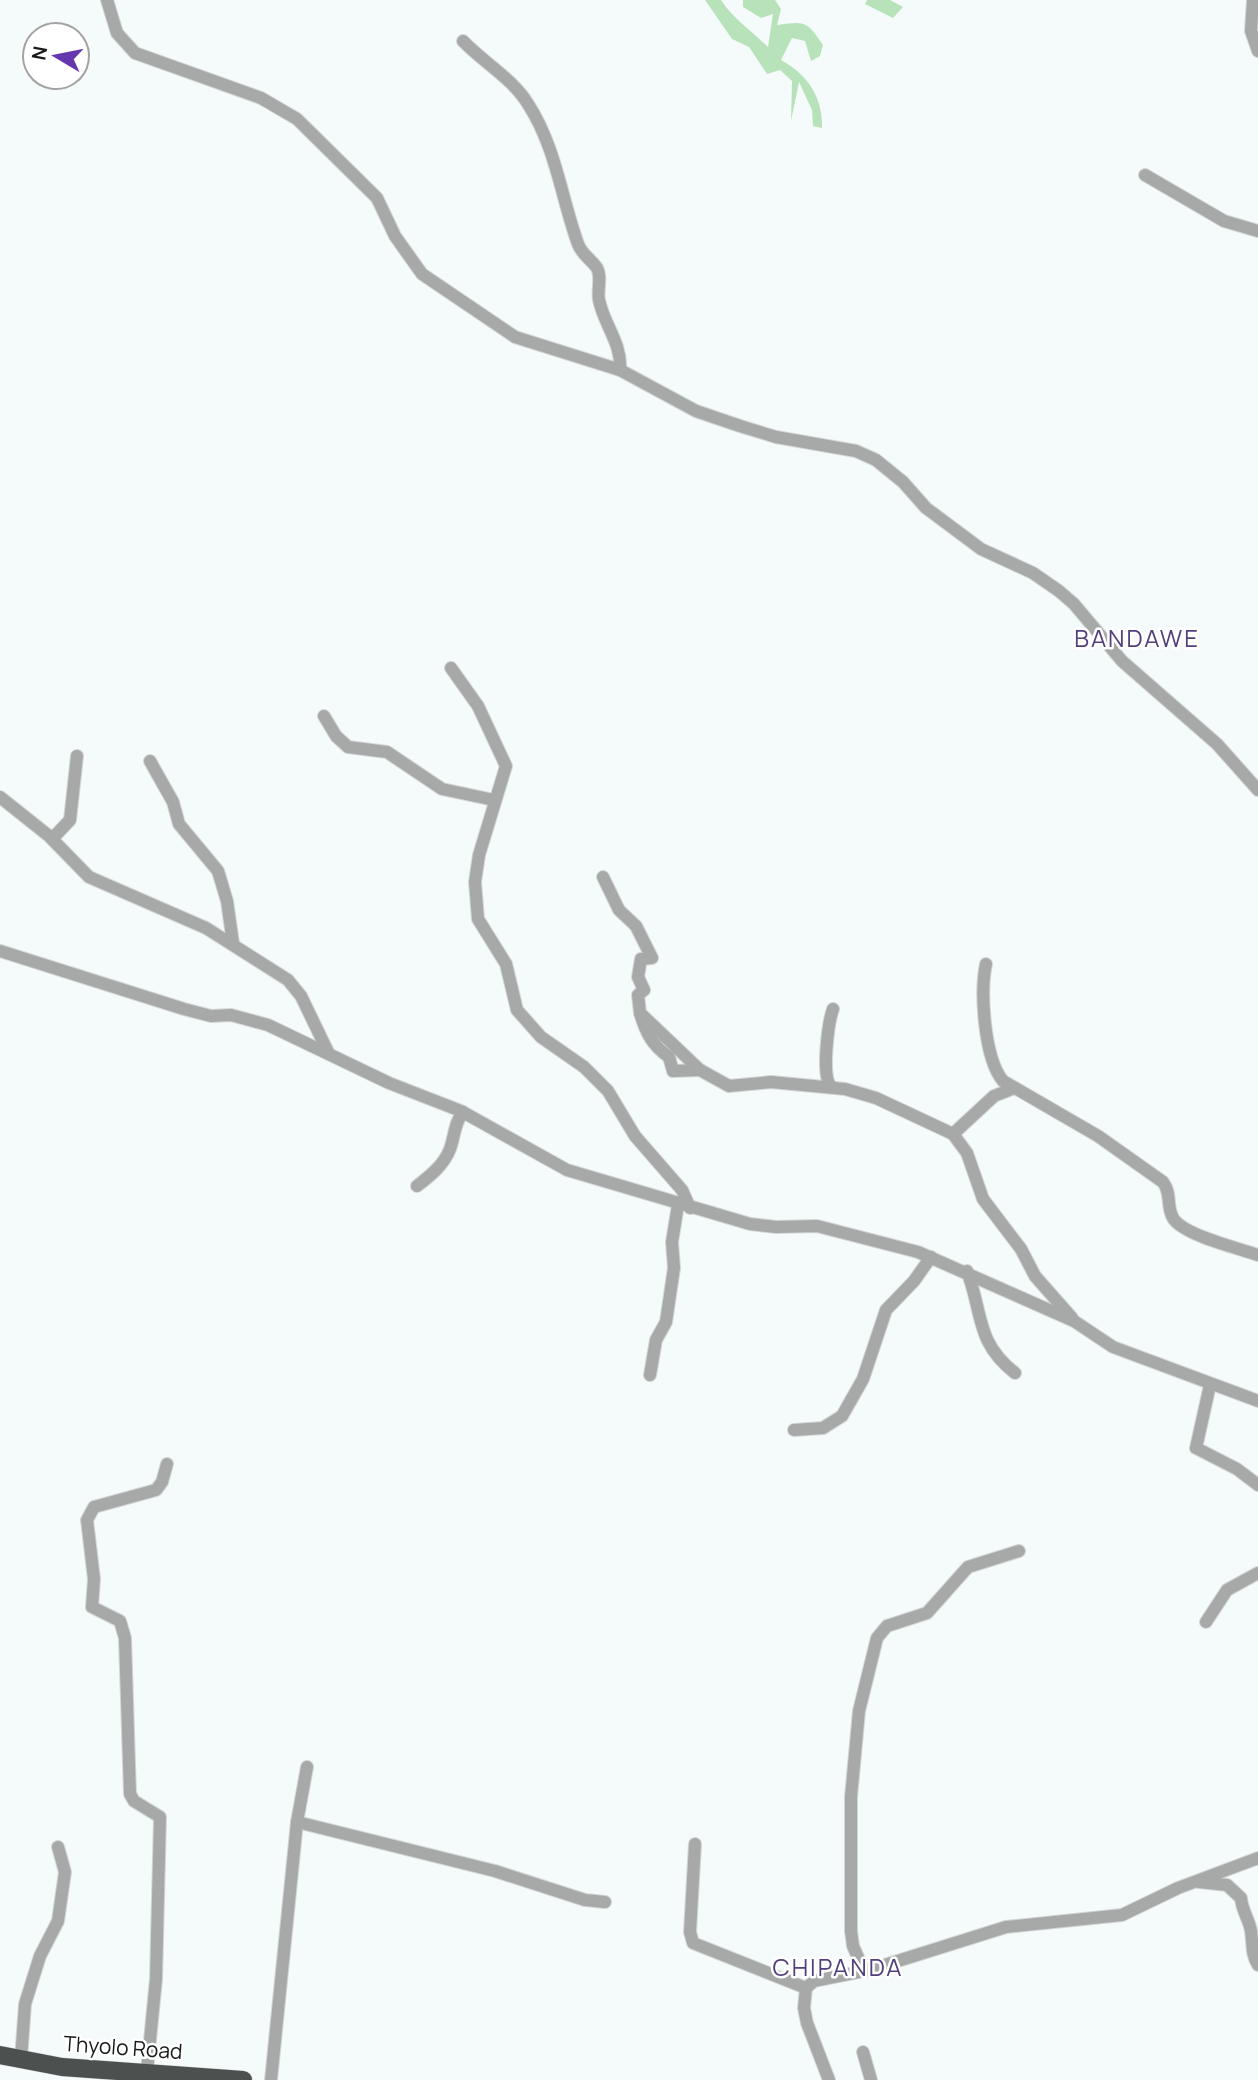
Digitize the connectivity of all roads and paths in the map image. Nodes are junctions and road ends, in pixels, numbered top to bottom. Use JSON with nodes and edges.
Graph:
{"nodes":[{"id":1,"x":107,"y":0,"type":"edge"},
{"id":2,"x":1253,"y":0,"type":"edge"},
{"id":3,"x":463,"y":41,"type":"dead end"},
{"id":4,"x":1258,"y":51,"type":"edge"},
{"id":5,"x":1144,"y":175,"type":"dead end"},
{"id":6,"x":1258,"y":231,"type":"edge"},
{"id":7,"x":621,"y":370,"type":"junction"},
{"id":8,"x":451,"y":668,"type":"dead end"},
{"id":9,"x":324,"y":716,"type":"dead end"},
{"id":10,"x":77,"y":755,"type":"dead end"},
{"id":11,"x":150,"y":761,"type":"dead end"},
{"id":12,"x":1258,"y":790,"type":"edge"},
{"id":13,"x":0,"y":797,"type":"edge"},
{"id":14,"x":494,"y":800,"type":"junction"},
{"id":15,"x":52,"y":839,"type":"junction"},
{"id":16,"x":603,"y":877,"type":"dead end"},
{"id":17,"x":233,"y":943,"type":"junction"},
{"id":18,"x":0,"y":951,"type":"edge"},
{"id":19,"x":986,"y":964,"type":"dead end"},
{"id":20,"x":833,"y":1009,"type":"dead end"},
{"id":21,"x":640,"y":1013,"type":"junction"},
{"id":22,"x":328,"y":1054,"type":"junction"},
{"id":23,"x":700,"y":1070,"type":"junction"},
{"id":24,"x":831,"y":1086,"type":"junction"},
{"id":25,"x":1012,"y":1089,"type":"junction"},
{"id":26,"x":463,"y":1112,"type":"junction"},
{"id":27,"x":953,"y":1134,"type":"junction"},
{"id":28,"x":417,"y":1186,"type":"dead end"},
{"id":29,"x":684,"y":1207,"type":"junction"},
{"id":30,"x":1258,"y":1255,"type":"edge"},
{"id":31,"x":931,"y":1257,"type":"junction"},
{"id":32,"x":967,"y":1271,"type":"junction"},
{"id":33,"x":1074,"y":1321,"type":"junction"},
{"id":34,"x":1015,"y":1373,"type":"dead end"},
{"id":35,"x":649,"y":1375,"type":"dead end"},
{"id":36,"x":1210,"y":1385,"type":"junction"},
{"id":37,"x":1258,"y":1401,"type":"edge"},
{"id":38,"x":794,"y":1430,"type":"dead end"},
{"id":39,"x":167,"y":1464,"type":"dead end"},
{"id":40,"x":1258,"y":1485,"type":"edge"},
{"id":41,"x":1019,"y":1551,"type":"dead end"},
{"id":42,"x":1258,"y":1573,"type":"edge"},
{"id":43,"x":1206,"y":1622,"type":"dead end"},
{"id":44,"x":307,"y":1767,"type":"dead end"},
{"id":45,"x":297,"y":1822,"type":"junction"},
{"id":46,"x":695,"y":1844,"type":"dead end"},
{"id":47,"x":58,"y":1847,"type":"dead end"},
{"id":48,"x":1258,"y":1858,"type":"edge"},
{"id":49,"x":1196,"y":1882,"type":"junction"},
{"id":50,"x":605,"y":1902,"type":"dead end"},
{"id":51,"x":1258,"y":1965,"type":"edge"},
{"id":52,"x":864,"y":1971,"type":"junction"},
{"id":53,"x":806,"y":1989,"type":"junction"},
{"id":54,"x":863,"y":2052,"type":"dead end"},
{"id":55,"x":0,"y":2054,"type":"edge"},
{"id":56,"x":21,"y":2059,"type":"junction"},
{"id":57,"x":147,"y":2071,"type":"junction"},
{"id":58,"x":63,"y":2073,"type":"edge"},
{"id":59,"x":243,"y":2080,"type":"edge"},
{"id":60,"x":271,"y":2080,"type":"edge"},
{"id":61,"x":830,"y":2080,"type":"edge"},
{"id":62,"x":871,"y":2080,"type":"edge"}],
"edges":[{"from":1,"to":7,"type":"street"},
{"from":2,"to":4,"type":"street"},
{"from":3,"to":7,"type":"street"},
{"from":5,"to":6,"type":"street"},
{"from":7,"to":12,"type":"street"},
{"from":8,"to":14,"type":"street"},
{"from":9,"to":14,"type":"street"},
{"from":10,"to":15,"type":"street"},
{"from":11,"to":17,"type":"street"},
{"from":13,"to":15,"type":"street"},
{"from":14,"to":29,"type":"street"},
{"from":15,"to":17,"type":"street"},
{"from":16,"to":21,"type":"street"},
{"from":17,"to":22,"type":"street"},
{"from":18,"to":22,"type":"street"},
{"from":19,"to":25,"type":"street"},
{"from":20,"to":24,"type":"street"},
{"from":21,"to":23,"type":"street"},
{"from":21,"to":23,"type":"street"},
{"from":22,"to":26,"type":"street"},
{"from":23,"to":24,"type":"street"},
{"from":24,"to":27,"type":"street"},
{"from":25,"to":27,"type":"street"},
{"from":25,"to":30,"type":"street"},
{"from":26,"to":28,"type":"street"},
{"from":26,"to":29,"type":"street"},
{"from":27,"to":33,"type":"street"},
{"from":29,"to":31,"type":"street"},
{"from":29,"to":35,"type":"street"},
{"from":31,"to":32,"type":"street"},
{"from":31,"to":38,"type":"street"},
{"from":32,"to":33,"type":"street"},
{"from":32,"to":34,"type":"street"},
{"from":33,"to":36,"type":"street"},
{"from":36,"to":37,"type":"street"},
{"from":36,"to":40,"type":"street"},
{"from":39,"to":57,"type":"street"},
{"from":41,"to":52,"type":"street"},
{"from":42,"to":43,"type":"street"},
{"from":44,"to":45,"type":"street"},
{"from":45,"to":50,"type":"street"},
{"from":45,"to":60,"type":"street"},
{"from":46,"to":53,"type":"street"},
{"from":47,"to":56,"type":"street"},
{"from":48,"to":49,"type":"street"},
{"from":49,"to":51,"type":"street"},
{"from":49,"to":52,"type":"street"},
{"from":52,"to":53,"type":"street"},
{"from":53,"to":61,"type":"street"},
{"from":54,"to":62,"type":"street"},
{"from":55,"to":56,"type":"highway","name":"Thyolo Road"},
{"from":56,"to":58,"type":"highway","name":"Thyolo Road"},
{"from":57,"to":58,"type":"highway","name":"Thyolo Road"},
{"from":57,"to":59,"type":"highway","name":"Thyolo Road"}]}
